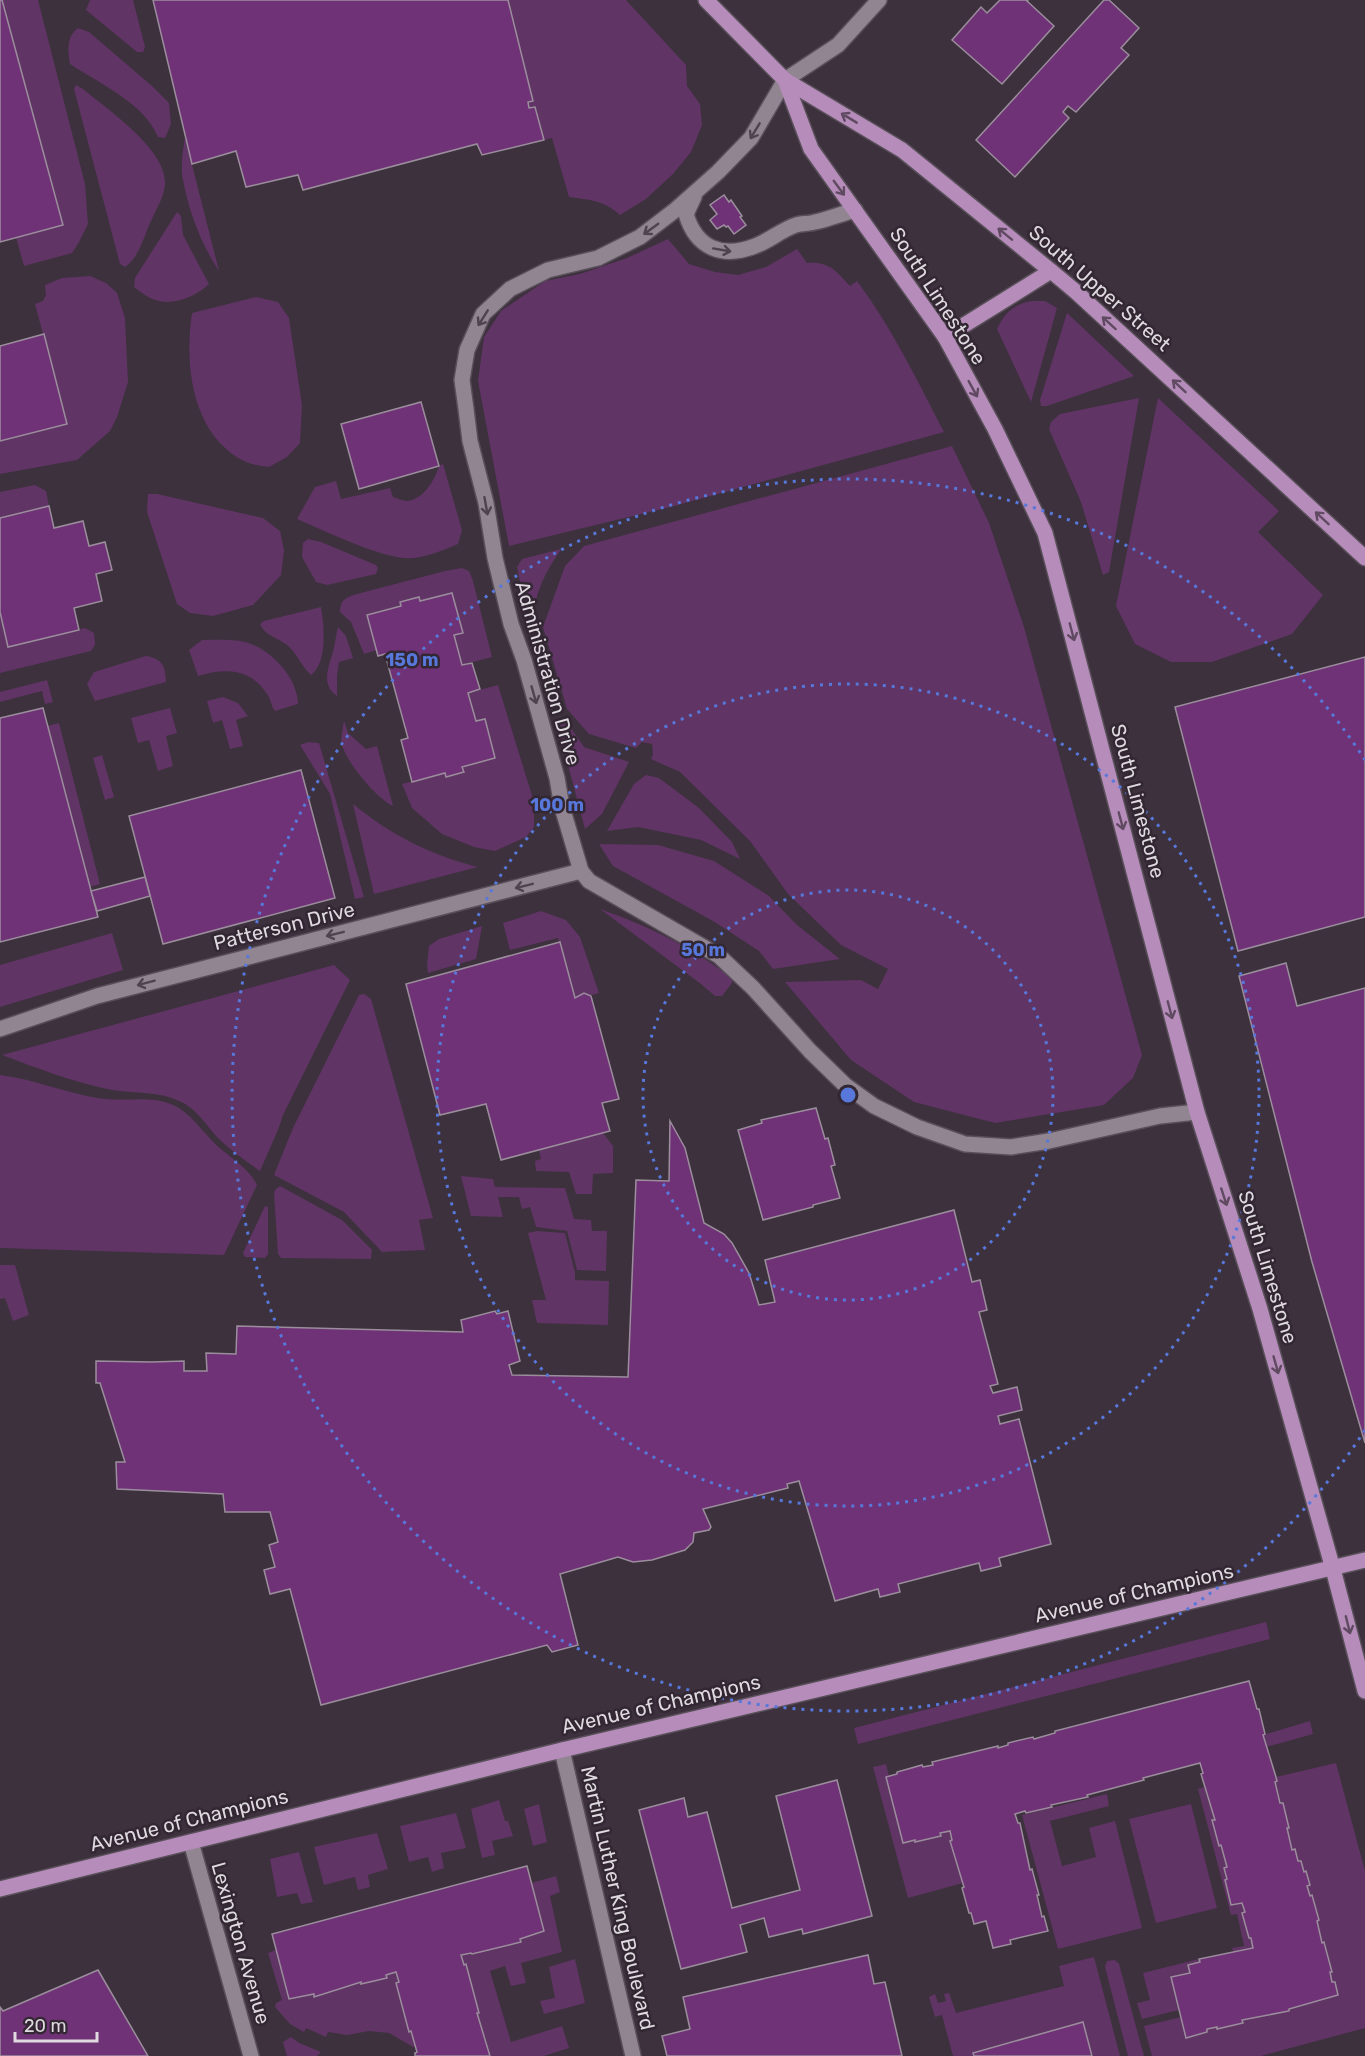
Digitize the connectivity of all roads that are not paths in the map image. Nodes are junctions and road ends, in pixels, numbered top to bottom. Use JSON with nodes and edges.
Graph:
{"nodes":[{"id":1,"x":706,"y":0,"type":"edge"},
{"id":2,"x":879,"y":0,"type":"edge"},
{"id":3,"x":784,"y":80,"type":"junction"},
{"id":4,"x":696,"y":192,"type":"junction"},
{"id":5,"x":855,"y":210,"type":"junction"},
{"id":6,"x":1051,"y":271,"type":"junction"},
{"id":7,"x":945,"y":337,"type":"junction"},
{"id":8,"x":1365,"y":558,"type":"edge"},
{"id":9,"x":580,"y":871,"type":"junction"},
{"id":10,"x":0,"y":1029,"type":"edge"},
{"id":11,"x":1197,"y":1112,"type":"junction"},
{"id":12,"x":1365,"y":1560,"type":"edge"},
{"id":13,"x":1334,"y":1569,"type":"junction"},
{"id":14,"x":1365,"y":1691,"type":"edge"},
{"id":15,"x":562,"y":1750,"type":"junction"},
{"id":16,"x":191,"y":1842,"type":"junction"},
{"id":17,"x":0,"y":1889,"type":"edge"},
{"id":18,"x":251,"y":2056,"type":"edge"},
{"id":19,"x":633,"y":2056,"type":"edge"}],
"edges":[{"from":1,"to":3,"type":"main road","name":"South Limestone"},
{"from":2,"to":3,"type":"street"},
{"from":3,"to":4,"type":"street","name":"Administration Drive","one_way":true},
{"from":3,"to":5,"type":"main road","name":"South Limestone","one_way":true},
{"from":6,"to":3,"type":"main road","name":"South Upper Street","one_way":true},
{"from":4,"to":5,"type":"street","one_way":true},
{"from":4,"to":9,"type":"street","name":"Administration Drive","one_way":true},
{"from":5,"to":7,"type":"main road","name":"South Limestone"},
{"from":6,"to":7,"type":"main road"},
{"from":8,"to":6,"type":"main road","name":"South Upper Street","one_way":true},
{"from":7,"to":11,"type":"main road","name":"South Limestone","one_way":true},
{"from":9,"to":10,"type":"street","name":"Patterson Drive","one_way":true},
{"from":9,"to":11,"type":"street"},
{"from":11,"to":13,"type":"main road","name":"South Limestone","one_way":true},
{"from":12,"to":13,"type":"main road","name":"Avenue of Champions"},
{"from":13,"to":14,"type":"main road","name":"South Limestone","one_way":true},
{"from":13,"to":15,"type":"main road","name":"Avenue of Champions"},
{"from":15,"to":16,"type":"main road","name":"Avenue of Champions"},
{"from":15,"to":19,"type":"street","name":"Martin Luther King Boulevard"},
{"from":16,"to":17,"type":"main road","name":"Avenue of Champions"},
{"from":16,"to":18,"type":"street","name":"Lexington Avenue"}]}
